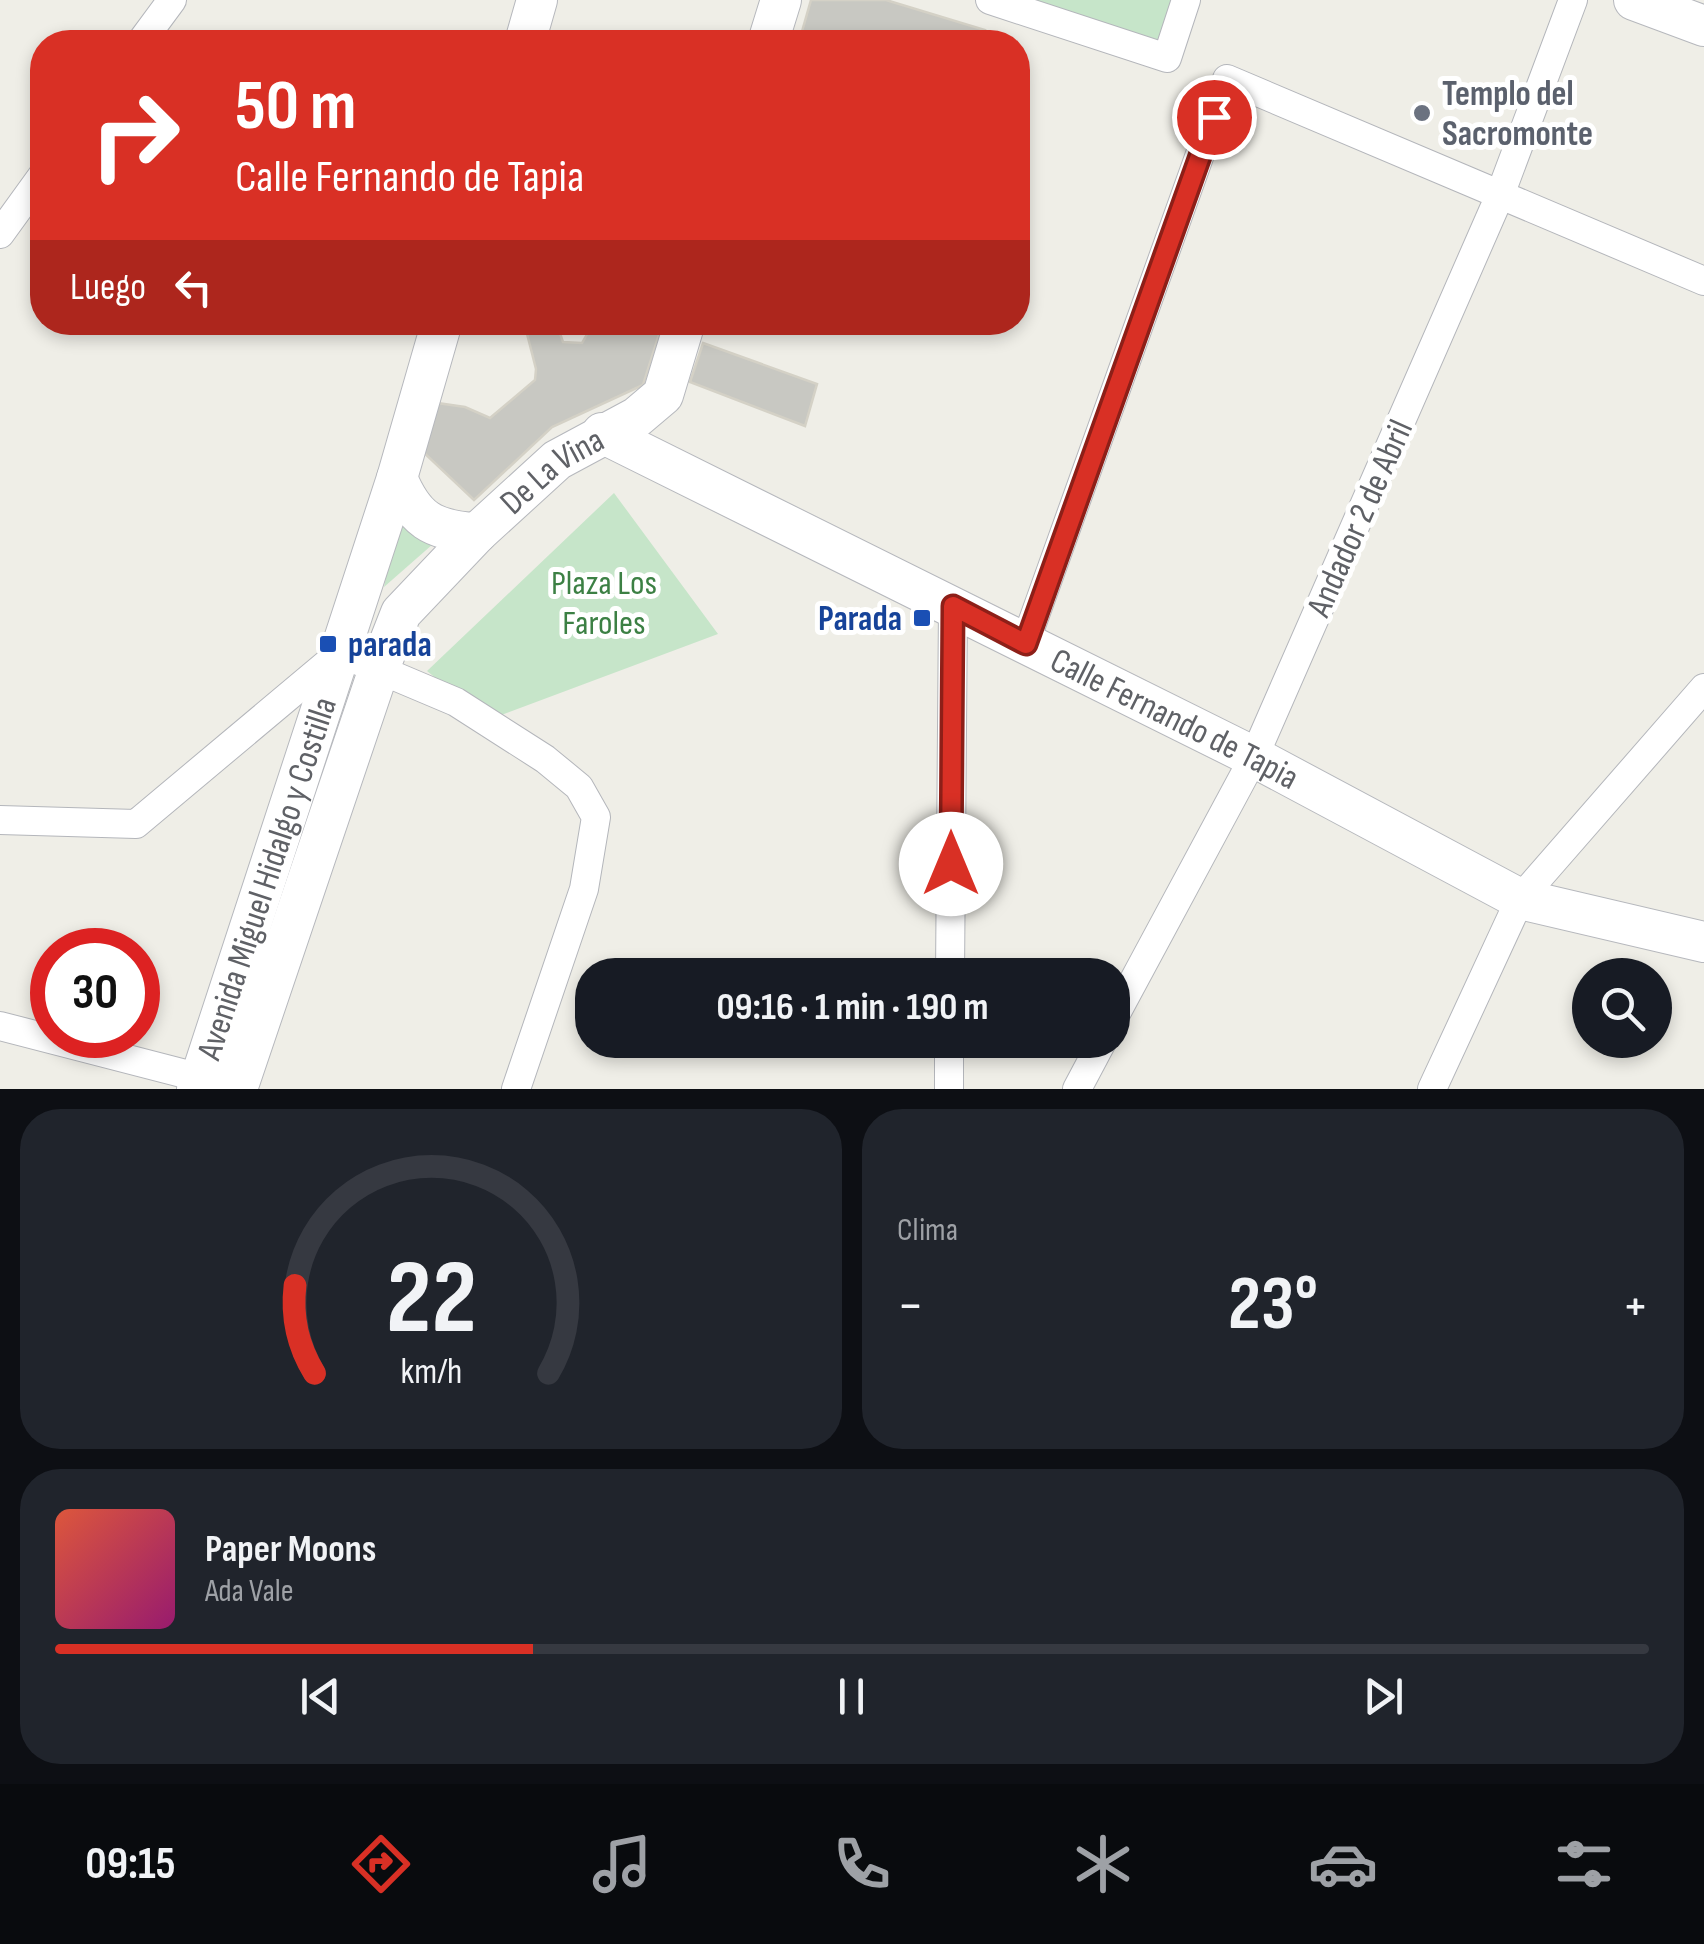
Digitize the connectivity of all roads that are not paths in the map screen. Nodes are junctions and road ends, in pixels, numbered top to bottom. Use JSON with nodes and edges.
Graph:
{"nodes":[{"id":1,"x":172,"y":0,"type":"edge"},
{"id":2,"x":538,"y":0,"type":"edge"},
{"id":3,"x":780,"y":0,"type":"edge"},
{"id":4,"x":990,"y":0,"type":"edge"},
{"id":5,"x":1186,"y":0,"type":"edge"},
{"id":6,"x":1573,"y":0,"type":"edge"},
{"id":7,"x":1634,"y":0,"type":"edge"},
{"id":8,"x":1704,"y":26,"type":"edge"},
{"id":9,"x":150,"y":30,"type":"edge"},
{"id":10,"x":529,"y":30,"type":"edge"},
{"id":11,"x":771,"y":30,"type":"edge"},
{"id":12,"x":30,"y":193,"type":"edge"},
{"id":13,"x":1500,"y":195,"type":"junction"},
{"id":14,"x":0,"y":234,"type":"edge"},
{"id":15,"x":1704,"y":281,"type":"edge"},
{"id":16,"x":438,"y":335,"type":"edge"},
{"id":17,"x":680,"y":335,"type":"edge"},
{"id":18,"x":602,"y":432,"type":"junction"},
{"id":19,"x":397,"y":478,"type":"junction"},
{"id":20,"x":476,"y":532,"type":"junction"},
{"id":21,"x":953,"y":606,"type":"junction"},
{"id":22,"x":401,"y":613,"type":"joint"},
{"id":23,"x":1026,"y":644,"type":"junction"},
{"id":24,"x":340,"y":653,"type":"junction"},
{"id":25,"x":379,"y":669,"type":"junction"},
{"id":26,"x":1704,"y":688,"type":"edge"},
{"id":27,"x":1254,"y":757,"type":"junction"},
{"id":28,"x":0,"y":820,"type":"edge"},
{"id":29,"x":1520,"y":899,"type":"junction"},
{"id":30,"x":1704,"y":942,"type":"edge"},
{"id":31,"x":950,"y":958,"type":"edge"},
{"id":32,"x":1130,"y":988,"type":"edge"},
{"id":33,"x":0,"y":1026,"type":"edge"},
{"id":34,"x":949,"y":1058,"type":"edge"},
{"id":35,"x":1093,"y":1058,"type":"edge"},
{"id":36,"x":212,"y":1085,"type":"edge"},
{"id":37,"x":516,"y":1089,"type":"edge"},
{"id":38,"x":949,"y":1089,"type":"edge"},
{"id":39,"x":1076,"y":1089,"type":"edge"},
{"id":40,"x":1432,"y":1089,"type":"edge"}],
"edges":[{"from":1,"to":9,"type":"street"},
{"from":2,"to":10,"type":"street"},
{"from":3,"to":11,"type":"street"},
{"from":4,"to":5,"type":"street"},
{"from":6,"to":13,"type":"street","name":"Andador 2 de Abril"},
{"from":7,"to":8,"type":"street"},
{"from":12,"to":14,"type":"street"},
{"from":13,"to":15,"type":"street"},
{"from":13,"to":23,"type":"street"},
{"from":13,"to":27,"type":"street","name":"Andador 2 de Abril"},
{"from":16,"to":19,"type":"street","name":"Avenida Miguel Hidalgo y Costilla"},
{"from":17,"to":18,"type":"street","name":"De La Vina"},
{"from":18,"to":20,"type":"street","name":"De La Vina"},
{"from":18,"to":21,"type":"street","name":"Calle Fernando de Tapia"},
{"from":19,"to":20,"type":"street"},
{"from":19,"to":24,"type":"street","name":"Avenida Miguel Hidalgo y Costilla"},
{"from":20,"to":22,"type":"street","name":"De La Vina"},
{"from":21,"to":23,"type":"street","name":"Calle Fernando de Tapia"},
{"from":21,"to":31,"type":"street"},
{"from":22,"to":25,"type":"street","name":"Avenida Miguel Hidalgo y Costilla"},
{"from":23,"to":27,"type":"street","name":"Calle Fernando de Tapia"},
{"from":24,"to":25,"type":"street"},
{"from":24,"to":28,"type":"street"},
{"from":24,"to":36,"type":"street","name":"Avenida Miguel Hidalgo y Costilla"},
{"from":25,"to":36,"type":"street","name":"Avenida Miguel Hidalgo y Costilla"},
{"from":25,"to":37,"type":"street"},
{"from":26,"to":29,"type":"street"},
{"from":27,"to":29,"type":"street","name":"Calle Fernando de Tapia"},
{"from":27,"to":32,"type":"street","name":"Andador 2 de Abril"},
{"from":29,"to":30,"type":"street","name":"Calle Fernando de Tapia"},
{"from":29,"to":40,"type":"street"},
{"from":33,"to":36,"type":"street"},
{"from":34,"to":38,"type":"street"},
{"from":35,"to":39,"type":"street"}]}
